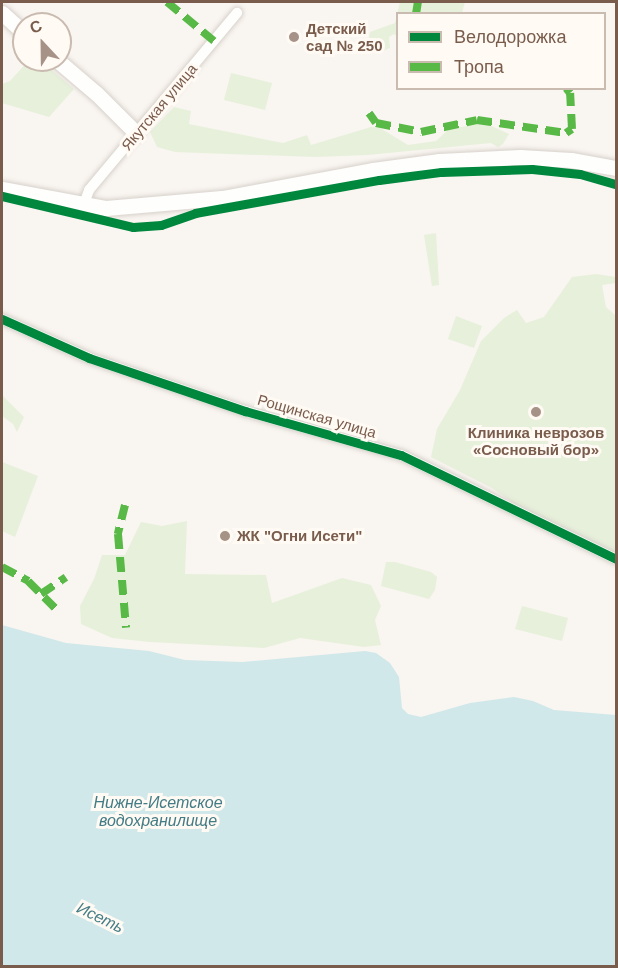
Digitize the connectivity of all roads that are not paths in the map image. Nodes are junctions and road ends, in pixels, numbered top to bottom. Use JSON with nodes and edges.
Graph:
{"nodes":[{"id":1,"x":237,"y":13,"type":"dead end"},
{"id":2,"x":70,"y":72,"type":"edge"},
{"id":3,"x":136,"y":133,"type":"junction"},
{"id":4,"x":611,"y":168,"type":"edge"},
{"id":5,"x":2,"y":189,"type":"edge"},
{"id":6,"x":84,"y":204,"type":"junction"},
{"id":7,"x":2,"y":320,"type":"edge"},
{"id":8,"x":616,"y":559,"type":"edge"}],
"edges":[{"from":1,"to":3,"type":"street","name":"Якутская улица"},
{"from":2,"to":3,"type":"street"},
{"from":3,"to":6,"type":"street","name":"Якутская улица"},
{"from":4,"to":6,"type":"street"},
{"from":5,"to":6,"type":"street"},
{"from":7,"to":8,"type":"street","name":"Рощинская улица"}]}
